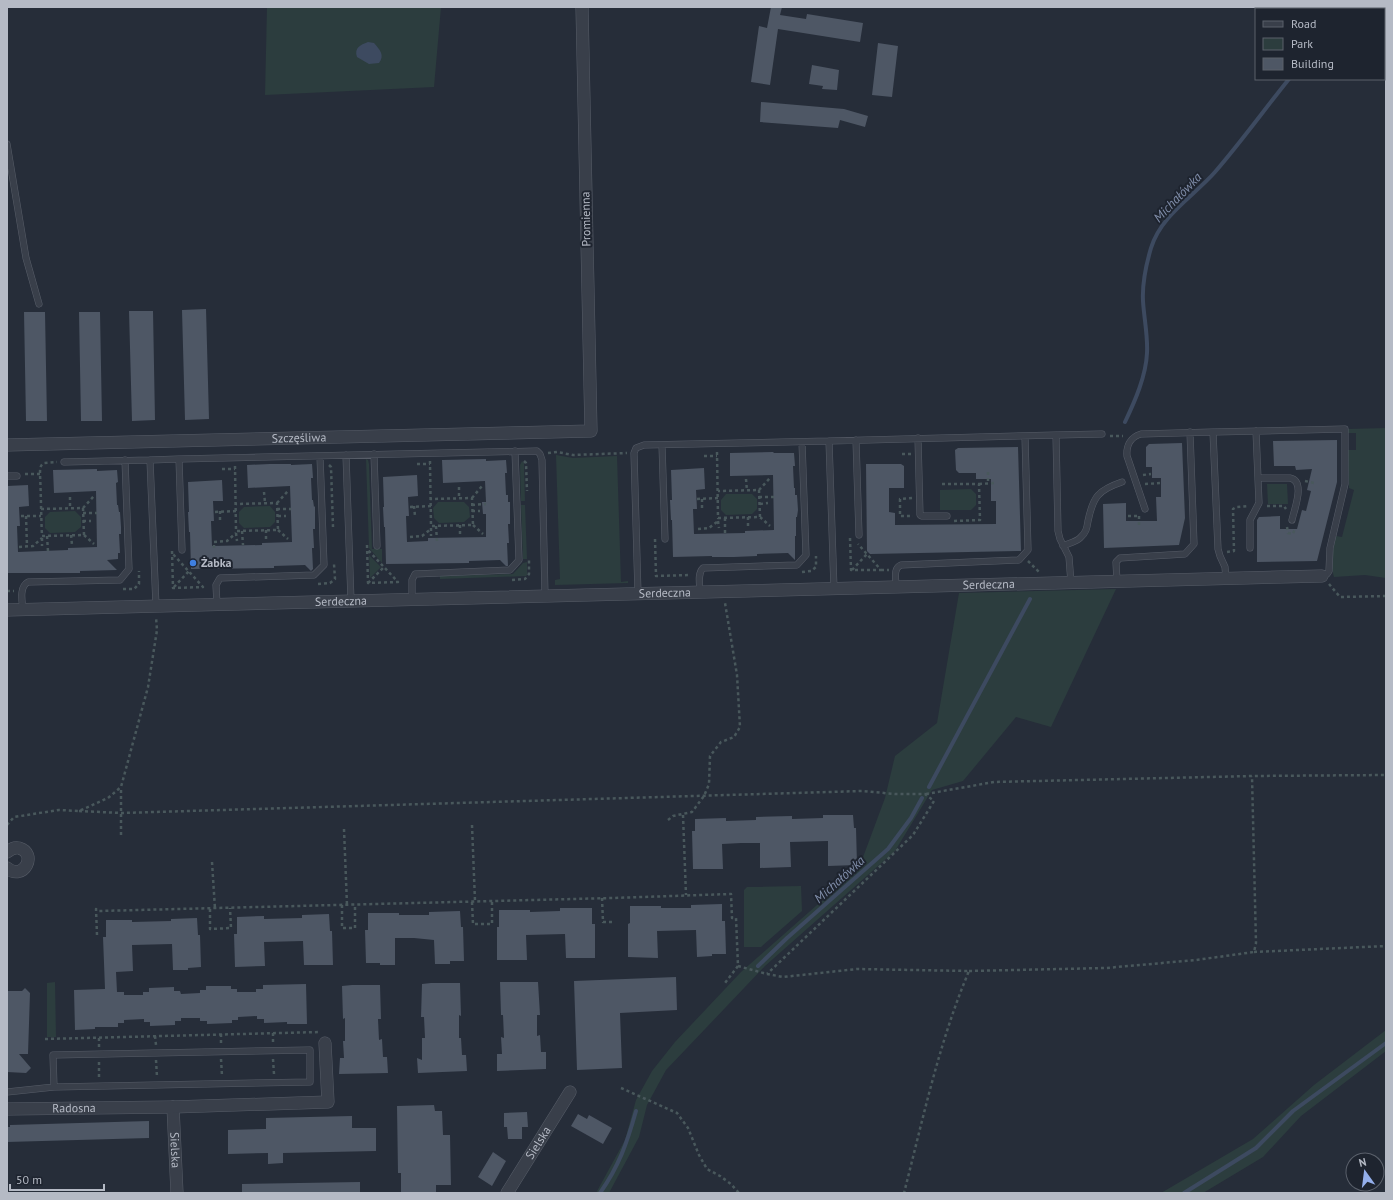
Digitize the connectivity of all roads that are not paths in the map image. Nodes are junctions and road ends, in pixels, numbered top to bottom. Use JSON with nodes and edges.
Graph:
{"nodes":[{"id":1,"x":582,"y":7,"type":"edge"},
{"id":2,"x":7,"y":144,"type":"edge"},
{"id":3,"x":39,"y":304,"type":"dead end"},
{"id":4,"x":591,"y":431,"type":"joint"},
{"id":5,"x":1256,"y":431,"type":"junction"},
{"id":6,"x":1190,"y":432,"type":"junction"},
{"id":7,"x":1213,"y":432,"type":"junction"},
{"id":8,"x":1102,"y":434,"type":"road end"},
{"id":9,"x":1056,"y":435,"type":"junction"},
{"id":10,"x":1025,"y":436,"type":"junction"},
{"id":11,"x":918,"y":438,"type":"junction"},
{"id":12,"x":856,"y":440,"type":"junction"},
{"id":13,"x":829,"y":441,"type":"junction"},
{"id":14,"x":802,"y":442,"type":"junction"},
{"id":15,"x":7,"y":445,"type":"edge"},
{"id":16,"x":662,"y":445,"type":"junction"},
{"id":17,"x":515,"y":451,"type":"junction"},
{"id":18,"x":374,"y":454,"type":"junction"},
{"id":19,"x":346,"y":455,"type":"junction"},
{"id":20,"x":320,"y":456,"type":"junction"},
{"id":21,"x":179,"y":459,"type":"junction"},
{"id":22,"x":125,"y":460,"type":"junction"},
{"id":23,"x":150,"y":460,"type":"junction"},
{"id":24,"x":64,"y":462,"type":"road end"},
{"id":25,"x":7,"y":476,"type":"edge"},
{"id":26,"x":18,"y":476,"type":"dead end"},
{"id":27,"x":1258,"y":478,"type":"junction"},
{"id":28,"x":1122,"y":482,"type":"dead end"},
{"id":29,"x":1145,"y":509,"type":"dead end"},
{"id":30,"x":948,"y":518,"type":"road end"},
{"id":31,"x":1292,"y":520,"type":"dead end"},
{"id":32,"x":859,"y":535,"type":"dead end"},
{"id":33,"x":665,"y":539,"type":"dead end"},
{"id":34,"x":377,"y":546,"type":"dead end"},
{"id":35,"x":1063,"y":546,"type":"junction"},
{"id":36,"x":1250,"y":548,"type":"dead end"},
{"id":37,"x":182,"y":550,"type":"dead end"},
{"id":38,"x":1322,"y":576,"type":"joint"},
{"id":39,"x":1226,"y":579,"type":"junction"},
{"id":40,"x":1117,"y":582,"type":"junction"},
{"id":41,"x":1071,"y":583,"type":"junction"},
{"id":42,"x":896,"y":587,"type":"junction"},
{"id":43,"x":834,"y":589,"type":"junction"},
{"id":44,"x":700,"y":592,"type":"junction"},
{"id":45,"x":638,"y":594,"type":"junction"},
{"id":46,"x":545,"y":596,"type":"junction"},
{"id":47,"x":412,"y":600,"type":"junction"},
{"id":48,"x":351,"y":601,"type":"junction"},
{"id":49,"x":217,"y":605,"type":"junction"},
{"id":50,"x":156,"y":606,"type":"junction"},
{"id":51,"x":7,"y":610,"type":"edge"},
{"id":52,"x":23,"y":610,"type":"junction"},
{"id":53,"x":7,"y":852,"type":"edge"},
{"id":54,"x":7,"y":868,"type":"edge"},
{"id":55,"x":322,"y":1037,"type":"road end"},
{"id":56,"x":54,"y":1087,"type":"junction"},
{"id":57,"x":7,"y":1092,"type":"edge"},
{"id":58,"x":570,"y":1092,"type":"dead end"},
{"id":59,"x":173,"y":1107,"type":"junction"},
{"id":60,"x":7,"y":1109,"type":"edge"},
{"id":61,"x":176,"y":1193,"type":"edge"},
{"id":62,"x":507,"y":1193,"type":"edge"}],
"edges":[{"from":1,"to":4,"type":"street","name":"Promienna"},
{"from":2,"to":3,"type":"lane"},
{"from":4,"to":15,"type":"street","name":"Szczęśliwa"},
{"from":5,"to":7,"type":"lane"},
{"from":5,"to":27,"type":"lane"},
{"from":5,"to":38,"type":"lane"},
{"from":6,"to":7,"type":"lane"},
{"from":6,"to":29,"type":"lane"},
{"from":6,"to":40,"type":"lane"},
{"from":7,"to":39,"type":"lane"},
{"from":8,"to":9,"type":"lane"},
{"from":9,"to":10,"type":"lane"},
{"from":9,"to":35,"type":"lane"},
{"from":10,"to":11,"type":"lane"},
{"from":10,"to":42,"type":"lane"},
{"from":11,"to":12,"type":"lane"},
{"from":11,"to":30,"type":"lane"},
{"from":12,"to":13,"type":"lane"},
{"from":12,"to":32,"type":"lane"},
{"from":13,"to":14,"type":"lane"},
{"from":13,"to":43,"type":"lane"},
{"from":14,"to":16,"type":"lane"},
{"from":14,"to":44,"type":"lane"},
{"from":16,"to":33,"type":"lane"},
{"from":16,"to":45,"type":"lane"},
{"from":17,"to":18,"type":"lane"},
{"from":17,"to":46,"type":"lane"},
{"from":17,"to":47,"type":"lane"},
{"from":18,"to":19,"type":"lane"},
{"from":18,"to":34,"type":"lane"},
{"from":19,"to":20,"type":"lane"},
{"from":19,"to":48,"type":"lane"},
{"from":20,"to":21,"type":"lane"},
{"from":20,"to":49,"type":"lane"},
{"from":21,"to":23,"type":"lane"},
{"from":21,"to":37,"type":"lane"},
{"from":22,"to":23,"type":"lane"},
{"from":22,"to":24,"type":"lane"},
{"from":22,"to":52,"type":"lane"},
{"from":23,"to":50,"type":"lane"},
{"from":25,"to":26,"type":"lane"},
{"from":27,"to":31,"type":"lane"},
{"from":27,"to":36,"type":"lane"},
{"from":28,"to":35,"type":"lane"},
{"from":35,"to":41,"type":"lane"},
{"from":38,"to":39,"type":"street","name":"Serdeczna"},
{"from":39,"to":40,"type":"street","name":"Serdeczna"},
{"from":40,"to":41,"type":"street","name":"Serdeczna"},
{"from":41,"to":42,"type":"street","name":"Serdeczna"},
{"from":42,"to":43,"type":"street","name":"Serdeczna"},
{"from":43,"to":44,"type":"street","name":"Serdeczna"},
{"from":44,"to":45,"type":"street","name":"Serdeczna"},
{"from":45,"to":46,"type":"street","name":"Serdeczna"},
{"from":46,"to":47,"type":"street","name":"Serdeczna"},
{"from":47,"to":48,"type":"street","name":"Serdeczna"},
{"from":48,"to":49,"type":"street","name":"Serdeczna"},
{"from":49,"to":50,"type":"street","name":"Serdeczna"},
{"from":50,"to":52,"type":"street","name":"Serdeczna"},
{"from":51,"to":52,"type":"street","name":"Serdeczna"},
{"from":53,"to":54,"type":"street"},
{"from":55,"to":59,"type":"street","name":"Radosna"},
{"from":56,"to":56,"type":"lane"},
{"from":56,"to":57,"type":"lane"},
{"from":58,"to":62,"type":"street","name":"Sielska"},
{"from":59,"to":60,"type":"street","name":"Radosna"},
{"from":59,"to":61,"type":"street","name":"Sielska"}]}
